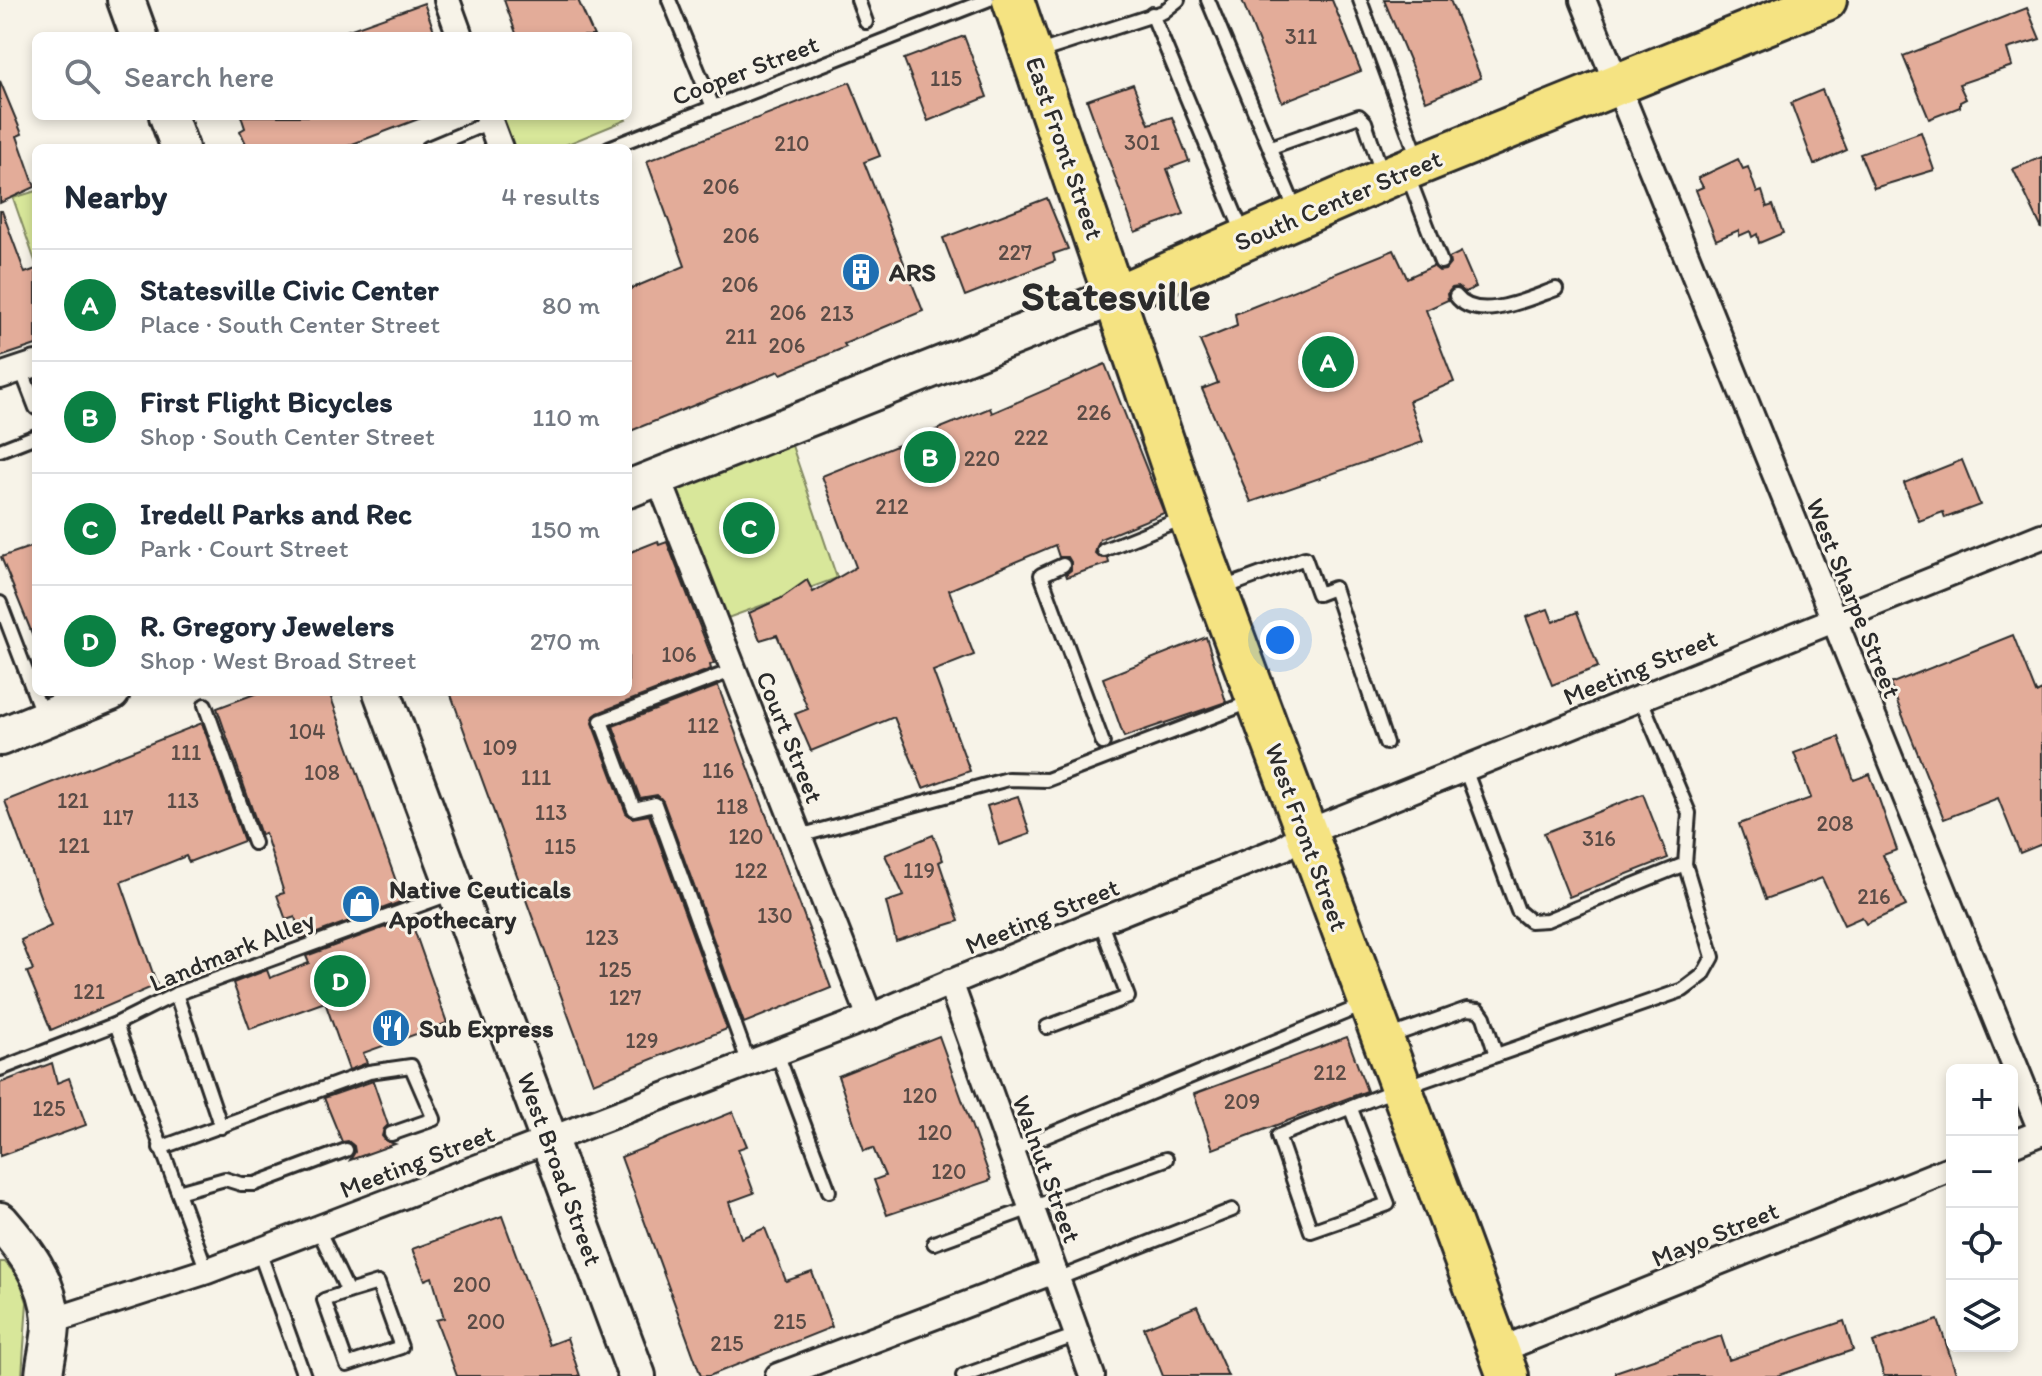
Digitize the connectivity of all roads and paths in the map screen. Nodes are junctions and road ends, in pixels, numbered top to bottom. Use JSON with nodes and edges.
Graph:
{"nodes":[{"id":1,"x":126,"y":0,"type":"edge"},
{"id":2,"x":447,"y":0,"type":"edge"},
{"id":3,"x":669,"y":0,"type":"edge"},
{"id":4,"x":858,"y":0,"type":"edge"},
{"id":5,"x":987,"y":0,"type":"edge"},
{"id":6,"x":1013,"y":0,"type":"edge"},
{"id":7,"x":1178,"y":0,"type":"edge"},
{"id":8,"x":1208,"y":0,"type":"edge"},
{"id":9,"x":1360,"y":0,"type":"edge"},
{"id":10,"x":1583,"y":0,"type":"edge"},
{"id":11,"x":1814,"y":2,"type":"edge"},
{"id":12,"x":1152,"y":14,"type":"junction"},
{"id":13,"x":866,"y":22,"type":"dead end"},
{"id":14,"x":138,"y":32,"type":"edge"},
{"id":15,"x":459,"y":32,"type":"edge"},
{"id":16,"x":1033,"y":54,"type":"junction"},
{"id":17,"x":1617,"y":84,"type":"junction"},
{"id":18,"x":713,"y":107,"type":"junction"},
{"id":19,"x":170,"y":120,"type":"edge"},
{"id":20,"x":487,"y":120,"type":"edge"},
{"id":21,"x":489,"y":120,"type":"edge"},
{"id":22,"x":178,"y":144,"type":"edge"},
{"id":23,"x":436,"y":144,"type":"edge"},
{"id":24,"x":498,"y":144,"type":"edge"},
{"id":25,"x":619,"y":144,"type":"edge"},
{"id":26,"x":1271,"y":147,"type":"junction"},
{"id":27,"x":1403,"y":171,"type":"junction"},
{"id":28,"x":1299,"y":216,"type":"junction"},
{"id":29,"x":1245,"y":239,"type":"junction"},
{"id":30,"x":1441,"y":262,"type":"dead end"},
{"id":31,"x":1556,"y":289,"type":"dead end"},
{"id":32,"x":1116,"y":296,"type":"junction"},
{"id":33,"x":1456,"y":296,"type":"dead end"},
{"id":34,"x":19,"y":370,"type":"edge"},
{"id":35,"x":32,"y":399,"type":"edge"},
{"id":36,"x":32,"y":438,"type":"edge"},
{"id":37,"x":0,"y":450,"type":"edge"},
{"id":38,"x":643,"y":483,"type":"edge"},
{"id":39,"x":1189,"y":516,"type":"junction"},
{"id":40,"x":2042,"y":536,"type":"edge"},
{"id":41,"x":1104,"y":550,"type":"dead end"},
{"id":42,"x":1063,"y":565,"type":"dead end"},
{"id":43,"x":1216,"y":590,"type":"junction"},
{"id":44,"x":0,"y":603,"type":"edge"},
{"id":45,"x":1832,"y":619,"type":"junction"},
{"id":46,"x":734,"y":670,"type":"junction"},
{"id":47,"x":32,"y":687,"type":"edge"},
{"id":48,"x":35,"y":696,"type":"edge"},
{"id":49,"x":101,"y":696,"type":"edge"},
{"id":50,"x":384,"y":696,"type":"edge"},
{"id":51,"x":1640,"y":697,"type":"junction"},
{"id":52,"x":1257,"y":699,"type":"junction"},
{"id":53,"x":205,"y":705,"type":"dead end"},
{"id":54,"x":44,"y":719,"type":"junction"},
{"id":55,"x":0,"y":737,"type":"edge"},
{"id":56,"x":1103,"y":743,"type":"dead end"},
{"id":57,"x":1386,"y":743,"type":"dead end"},
{"id":58,"x":1465,"y":769,"type":"junction"},
{"id":59,"x":1305,"y":833,"type":"junction"},
{"id":60,"x":799,"y":836,"type":"junction"},
{"id":61,"x":254,"y":843,"type":"dead end"},
{"id":62,"x":1685,"y":864,"type":"junction"},
{"id":63,"x":457,"y":891,"type":"junction"},
{"id":64,"x":1101,"y":923,"type":"junction"},
{"id":65,"x":950,"y":982,"type":"junction"},
{"id":66,"x":176,"y":994,"type":"junction"},
{"id":67,"x":870,"y":1017,"type":"junction"},
{"id":68,"x":1375,"y":1021,"type":"junction"},
{"id":69,"x":116,"y":1024,"type":"junction"},
{"id":70,"x":1047,"y":1027,"type":"dead end"},
{"id":71,"x":777,"y":1053,"type":"junction"},
{"id":72,"x":1496,"y":1055,"type":"junction"},
{"id":73,"x":749,"y":1064,"type":"junction"},
{"id":74,"x":0,"y":1069,"type":"edge"},
{"id":75,"x":1401,"y":1090,"type":"junction"},
{"id":76,"x":1351,"y":1109,"type":"junction"},
{"id":77,"x":221,"y":1127,"type":"junction"},
{"id":78,"x":2042,"y":1132,"type":"edge"},
{"id":79,"x":391,"y":1134,"type":"dead end"},
{"id":80,"x":550,"y":1141,"type":"junction"},
{"id":81,"x":2018,"y":1142,"type":"edge"},
{"id":82,"x":160,"y":1148,"type":"junction"},
{"id":83,"x":346,"y":1150,"type":"dead end"},
{"id":84,"x":1010,"y":1151,"type":"junction"},
{"id":85,"x":1166,"y":1159,"type":"dead end"},
{"id":86,"x":1946,"y":1171,"type":"edge"},
{"id":87,"x":829,"y":1191,"type":"dead end"},
{"id":88,"x":178,"y":1192,"type":"junction"},
{"id":89,"x":1031,"y":1207,"type":"junction"},
{"id":90,"x":1232,"y":1210,"type":"dead end"},
{"id":91,"x":318,"y":1229,"type":"junction"},
{"id":92,"x":7,"y":1236,"type":"edge"},
{"id":93,"x":934,"y":1243,"type":"dead end"},
{"id":94,"x":259,"y":1251,"type":"junction"},
{"id":95,"x":207,"y":1271,"type":"junction"},
{"id":96,"x":1055,"y":1275,"type":"junction"},
{"id":97,"x":348,"y":1292,"type":"junction"},
{"id":98,"x":52,"y":1321,"type":"junction"},
{"id":99,"x":1077,"y":1335,"type":"junction"},
{"id":100,"x":1503,"y":1363,"type":"edge"},
{"id":101,"x":44,"y":1376,"type":"edge"},
{"id":102,"x":304,"y":1376,"type":"edge"},
{"id":103,"x":637,"y":1376,"type":"edge"},
{"id":104,"x":778,"y":1376,"type":"edge"},
{"id":105,"x":963,"y":1376,"type":"edge"},
{"id":106,"x":1092,"y":1376,"type":"edge"}],
"edges":[{"from":1,"to":14,"type":"street"},
{"from":2,"to":15,"type":"street"},
{"from":3,"to":18,"type":"lane"},
{"from":4,"to":13,"type":"lane"},
{"from":5,"to":18,"type":"lane","name":"Cooper Street"},
{"from":6,"to":16,"type":"main road","name":"East Front Street"},
{"from":7,"to":12,"type":"lane"},
{"from":8,"to":26,"type":"lane"},
{"from":9,"to":27,"type":"lane"},
{"from":10,"to":17,"type":"street","name":"West Sharpe Street"},
{"from":11,"to":17,"type":"main road","name":"South Center Street"},
{"from":12,"to":16,"type":"lane"},
{"from":12,"to":29,"type":"lane"},
{"from":16,"to":32,"type":"main road","name":"East Front Street"},
{"from":17,"to":27,"type":"main road","name":"South Center Street"},
{"from":17,"to":45,"type":"street","name":"West Sharpe Street"},
{"from":18,"to":25,"type":"lane","name":"Cooper Street"},
{"from":19,"to":22,"type":"street"},
{"from":20,"to":23,"type":"lane"},
{"from":21,"to":24,"type":"street"},
{"from":26,"to":27,"type":"lane"},
{"from":26,"to":28,"type":"lane"},
{"from":27,"to":28,"type":"main road","name":"South Center Street"},
{"from":27,"to":30,"type":"lane"},
{"from":28,"to":29,"type":"main road","name":"South Center Street"},
{"from":29,"to":32,"type":"main road","name":"South Center Street"},
{"from":31,"to":33,"type":"lane"},
{"from":32,"to":38,"type":"street","name":"South Center Street"},
{"from":32,"to":39,"type":"main road","name":"West Front Street"},
{"from":34,"to":35,"type":"lane"},
{"from":36,"to":37,"type":"lane"},
{"from":38,"to":46,"type":"street","name":"Court Street"},
{"from":39,"to":41,"type":"lane"},
{"from":39,"to":43,"type":"main road","name":"West Front Street"},
{"from":40,"to":45,"type":"street","name":"Meeting Street"},
{"from":42,"to":56,"type":"lane"},
{"from":43,"to":52,"type":"main road","name":"West Front Street"},
{"from":43,"to":57,"type":"lane"},
{"from":44,"to":47,"type":"lane"},
{"from":45,"to":51,"type":"street","name":"Meeting Street"},
{"from":45,"to":78,"type":"street","name":"West Sharpe Street"},
{"from":46,"to":60,"type":"street","name":"Court Street"},
{"from":46,"to":73,"type":"lane"},
{"from":48,"to":54,"type":"lane"},
{"from":49,"to":54,"type":"street"},
{"from":50,"to":63,"type":"street","name":"West Broad Street"},
{"from":51,"to":58,"type":"street","name":"Meeting Street"},
{"from":51,"to":62,"type":"lane"},
{"from":52,"to":59,"type":"main road","name":"West Front Street"},
{"from":52,"to":60,"type":"lane"},
{"from":53,"to":61,"type":"lane"},
{"from":54,"to":55,"type":"street"},
{"from":58,"to":59,"type":"street","name":"Meeting Street"},
{"from":58,"to":62,"type":"lane"},
{"from":59,"to":64,"type":"street","name":"Meeting Street"},
{"from":59,"to":68,"type":"main road","name":"West Front Street"},
{"from":60,"to":67,"type":"street","name":"Court Street"},
{"from":62,"to":72,"type":"lane"},
{"from":63,"to":66,"type":"lane","name":"Landmark Alley"},
{"from":63,"to":80,"type":"street","name":"West Broad Street"},
{"from":64,"to":65,"type":"street","name":"Meeting Street"},
{"from":64,"to":70,"type":"lane"},
{"from":65,"to":67,"type":"street","name":"Meeting Street"},
{"from":65,"to":84,"type":"street","name":"Walnut Street"},
{"from":66,"to":69,"type":"lane","name":"Landmark Alley"},
{"from":66,"to":77,"type":"lane"},
{"from":67,"to":71,"type":"street","name":"Meeting Street"},
{"from":68,"to":72,"type":"lane"},
{"from":68,"to":75,"type":"main road","name":"West Front Street"},
{"from":68,"to":84,"type":"lane"},
{"from":69,"to":74,"type":"lane","name":"Landmark Alley"},
{"from":69,"to":82,"type":"lane"},
{"from":71,"to":73,"type":"street","name":"Meeting Street"},
{"from":71,"to":87,"type":"lane"},
{"from":72,"to":75,"type":"lane"},
{"from":73,"to":80,"type":"street","name":"Meeting Street"},
{"from":75,"to":76,"type":"lane"},
{"from":75,"to":100,"type":"main road","name":"West Front Street"},
{"from":76,"to":76,"type":"lane"},
{"from":77,"to":79,"type":"lane"},
{"from":77,"to":82,"type":"lane"},
{"from":78,"to":81,"type":"street"},
{"from":80,"to":91,"type":"street","name":"Meeting Street"},
{"from":80,"to":103,"type":"street","name":"West Broad Street"},
{"from":82,"to":88,"type":"lane"},
{"from":83,"to":88,"type":"lane"},
{"from":84,"to":89,"type":"street","name":"Walnut Street"},
{"from":85,"to":89,"type":"lane"},
{"from":86,"to":100,"type":"street","name":"Mayo Street"},
{"from":88,"to":95,"type":"lane"},
{"from":89,"to":93,"type":"lane"},
{"from":89,"to":96,"type":"street","name":"Walnut Street"},
{"from":90,"to":96,"type":"lane"},
{"from":91,"to":94,"type":"street","name":"Meeting Street"},
{"from":91,"to":97,"type":"lane"},
{"from":92,"to":98,"type":"street"},
{"from":94,"to":95,"type":"street","name":"Meeting Street"},
{"from":94,"to":102,"type":"lane"},
{"from":95,"to":98,"type":"street","name":"Meeting Street"},
{"from":96,"to":99,"type":"street","name":"Walnut Street"},
{"from":96,"to":104,"type":"street"},
{"from":97,"to":97,"type":"lane"},
{"from":98,"to":101,"type":"street"},
{"from":99,"to":105,"type":"lane"},
{"from":99,"to":106,"type":"street","name":"Walnut Street"}]}
